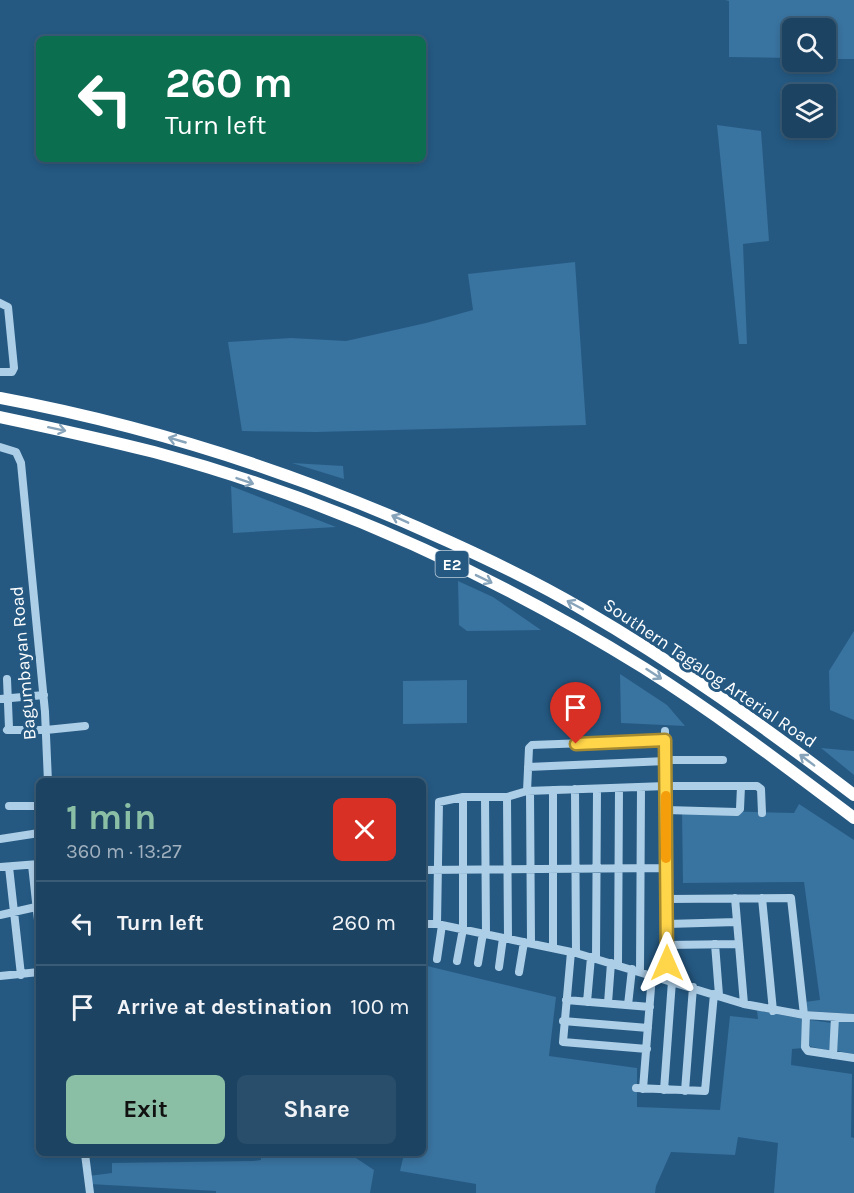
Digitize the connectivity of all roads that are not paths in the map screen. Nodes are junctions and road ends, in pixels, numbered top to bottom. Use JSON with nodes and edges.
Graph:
{"nodes":[{"id":1,"x":0,"y":303,"type":"edge"},
{"id":2,"x":0,"y":372,"type":"edge"},
{"id":3,"x":0,"y":398,"type":"edge"},
{"id":4,"x":0,"y":417,"type":"edge"},
{"id":5,"x":0,"y":447,"type":"edge"},
{"id":6,"x":7,"y":679,"type":"dead end"},
{"id":7,"x":44,"y":695,"type":"junction"},
{"id":8,"x":5,"y":699,"type":"edge"},
{"id":9,"x":85,"y":726,"type":"dead end"},
{"id":10,"x":46,"y":730,"type":"junction"},
{"id":11,"x":723,"y":760,"type":"dead end"},
{"id":12,"x":666,"y":761,"type":"junction"},
{"id":13,"x":528,"y":767,"type":"junction"},
{"id":14,"x":48,"y":778,"type":"edge"},
{"id":15,"x":666,"y":786,"type":"junction"},
{"id":16,"x":741,"y":786,"type":"junction"},
{"id":17,"x":641,"y":787,"type":"junction"},
{"id":18,"x":619,"y":788,"type":"junction"},
{"id":19,"x":575,"y":789,"type":"junction"},
{"id":20,"x":597,"y":789,"type":"junction"},
{"id":21,"x":552,"y":790,"type":"junction"},
{"id":22,"x":529,"y":791,"type":"junction"},
{"id":23,"x":854,"y":795,"type":"edge"},
{"id":24,"x":463,"y":797,"type":"junction"},
{"id":25,"x":485,"y":797,"type":"junction"},
{"id":26,"x":507,"y":797,"type":"junction"},
{"id":27,"x":9,"y":806,"type":"dead end"},
{"id":28,"x":36,"y":806,"type":"edge"},
{"id":29,"x":666,"y":810,"type":"junction"},
{"id":30,"x":762,"y":813,"type":"dead end"},
{"id":31,"x":854,"y":818,"type":"edge"},
{"id":32,"x":36,"y":833,"type":"edge"},
{"id":33,"x":0,"y":839,"type":"edge"},
{"id":34,"x":35,"y":865,"type":"edge"},
{"id":35,"x":4,"y":867,"type":"edge"},
{"id":36,"x":666,"y":868,"type":"junction"},
{"id":37,"x":486,"y":869,"type":"junction"},
{"id":38,"x":508,"y":869,"type":"junction"},
{"id":39,"x":530,"y":869,"type":"junction"},
{"id":40,"x":553,"y":869,"type":"junction"},
{"id":41,"x":575,"y":869,"type":"junction"},
{"id":42,"x":597,"y":869,"type":"junction"},
{"id":43,"x":619,"y":869,"type":"junction"},
{"id":44,"x":641,"y":869,"type":"junction"},
{"id":45,"x":426,"y":870,"type":"edge"},
{"id":46,"x":438,"y":870,"type":"junction"},
{"id":47,"x":463,"y":870,"type":"junction"},
{"id":48,"x":735,"y":898,"type":"junction"},
{"id":49,"x":762,"y":898,"type":"junction"},
{"id":50,"x":667,"y":899,"type":"junction"},
{"id":51,"x":36,"y":907,"type":"joint"},
{"id":52,"x":14,"y":912,"type":"junction"},
{"id":53,"x":0,"y":915,"type":"edge"},
{"id":54,"x":737,"y":922,"type":"junction"},
{"id":55,"x":426,"y":924,"type":"edge"},
{"id":56,"x":667,"y":924,"type":"junction"},
{"id":57,"x":440,"y":925,"type":"junction"},
{"id":58,"x":463,"y":929,"type":"junction"},
{"id":59,"x":484,"y":934,"type":"junction"},
{"id":60,"x":506,"y":938,"type":"junction"},
{"id":61,"x":527,"y":943,"type":"junction"},
{"id":62,"x":715,"y":944,"type":"junction"},
{"id":63,"x":739,"y":944,"type":"junction"},
{"id":64,"x":667,"y":945,"type":"junction"},
{"id":65,"x":553,"y":948,"type":"junction"},
{"id":66,"x":573,"y":952,"type":"junction"},
{"id":67,"x":594,"y":958,"type":"junction"},
{"id":68,"x":437,"y":959,"type":"dead end"},
{"id":69,"x":458,"y":961,"type":"dead end"},
{"id":70,"x":478,"y":963,"type":"dead end"},
{"id":71,"x":615,"y":964,"type":"junction"},
{"id":72,"x":499,"y":967,"type":"dead end"},
{"id":73,"x":636,"y":970,"type":"junction"},
{"id":74,"x":36,"y":972,"type":"edge"},
{"id":75,"x":519,"y":972,"type":"dead end"},
{"id":76,"x":21,"y":975,"type":"junction"},
{"id":77,"x":652,"y":975,"type":"junction"},
{"id":78,"x":0,"y":976,"type":"edge"},
{"id":79,"x":669,"y":980,"type":"junction"},
{"id":80,"x":693,"y":987,"type":"junction"},
{"id":81,"x":717,"y":994,"type":"junction"},
{"id":82,"x":566,"y":1000,"type":"junction"},
{"id":83,"x":587,"y":1002,"type":"junction"},
{"id":84,"x":608,"y":1004,"type":"junction"},
{"id":85,"x":744,"y":1004,"type":"junction"},
{"id":86,"x":628,"y":1005,"type":"junction"},
{"id":87,"x":650,"y":1007,"type":"junction"},
{"id":88,"x":773,"y":1011,"type":"junction"},
{"id":89,"x":805,"y":1016,"type":"junction"},
{"id":90,"x":835,"y":1017,"type":"junction"},
{"id":91,"x":854,"y":1018,"type":"edge"},
{"id":92,"x":563,"y":1021,"type":"junction"},
{"id":93,"x":648,"y":1028,"type":"junction"},
{"id":94,"x":647,"y":1049,"type":"junction"},
{"id":95,"x":833,"y":1055,"type":"junction"},
{"id":96,"x":854,"y":1058,"type":"edge"},
{"id":97,"x":664,"y":1090,"type":"junction"},
{"id":98,"x":685,"y":1091,"type":"junction"},
{"id":99,"x":85,"y":1156,"type":"edge"},
{"id":100,"x":90,"y":1193,"type":"edge"}],
"edges":[{"from":1,"to":2,"type":"street"},
{"from":23,"to":3,"type":"highway","name":"Southern Tagalog Arterial Road","number":"E2","one_way":true},
{"from":4,"to":31,"type":"highway","name":"Southern Tagalog Arterial Road","number":"E2","one_way":true},
{"from":5,"to":7,"type":"street","name":"Bagumbayan Road"},
{"from":6,"to":8,"type":"street"},
{"from":7,"to":8,"type":"street"},
{"from":7,"to":10,"type":"street","name":"Bagumbayan Road"},
{"from":8,"to":10,"type":"street"},
{"from":9,"to":10,"type":"street"},
{"from":10,"to":14,"type":"street","name":"Bagumbayan Road"},
{"from":11,"to":12,"type":"street"},
{"from":12,"to":13,"type":"street"},
{"from":12,"to":13,"type":"street"},
{"from":12,"to":15,"type":"street"},
{"from":13,"to":22,"type":"street"},
{"from":15,"to":16,"type":"street"},
{"from":15,"to":17,"type":"street"},
{"from":15,"to":29,"type":"street"},
{"from":16,"to":29,"type":"street"},
{"from":16,"to":30,"type":"street"},
{"from":17,"to":18,"type":"street"},
{"from":17,"to":44,"type":"street"},
{"from":18,"to":20,"type":"street"},
{"from":18,"to":43,"type":"street"},
{"from":19,"to":20,"type":"street"},
{"from":19,"to":21,"type":"street"},
{"from":19,"to":41,"type":"street"},
{"from":20,"to":42,"type":"street"},
{"from":21,"to":22,"type":"street"},
{"from":21,"to":40,"type":"street"},
{"from":22,"to":26,"type":"street"},
{"from":22,"to":39,"type":"street"},
{"from":24,"to":25,"type":"street"},
{"from":24,"to":46,"type":"street"},
{"from":24,"to":47,"type":"street"},
{"from":25,"to":26,"type":"street"},
{"from":25,"to":37,"type":"street"},
{"from":26,"to":38,"type":"street"},
{"from":27,"to":28,"type":"street"},
{"from":29,"to":36,"type":"street"},
{"from":32,"to":33,"type":"street"},
{"from":34,"to":35,"type":"street"},
{"from":34,"to":51,"type":"street"},
{"from":35,"to":52,"type":"street"},
{"from":36,"to":44,"type":"street"},
{"from":36,"to":50,"type":"street"},
{"from":37,"to":38,"type":"street"},
{"from":37,"to":47,"type":"street"},
{"from":37,"to":59,"type":"street"},
{"from":38,"to":39,"type":"street"},
{"from":38,"to":60,"type":"street"},
{"from":39,"to":40,"type":"street"},
{"from":39,"to":61,"type":"street"},
{"from":40,"to":41,"type":"street"},
{"from":40,"to":65,"type":"street"},
{"from":41,"to":42,"type":"street"},
{"from":41,"to":66,"type":"street"},
{"from":42,"to":43,"type":"street"},
{"from":42,"to":67,"type":"street"},
{"from":43,"to":44,"type":"street"},
{"from":43,"to":71,"type":"street"},
{"from":44,"to":73,"type":"street"},
{"from":45,"to":46,"type":"street"},
{"from":46,"to":47,"type":"street"},
{"from":46,"to":57,"type":"street"},
{"from":47,"to":58,"type":"street"},
{"from":48,"to":49,"type":"street"},
{"from":48,"to":50,"type":"street"},
{"from":48,"to":54,"type":"street"},
{"from":49,"to":88,"type":"street"},
{"from":49,"to":89,"type":"street"},
{"from":50,"to":56,"type":"street"},
{"from":51,"to":52,"type":"street"},
{"from":52,"to":53,"type":"street"},
{"from":52,"to":76,"type":"street"},
{"from":54,"to":56,"type":"street"},
{"from":54,"to":63,"type":"street"},
{"from":55,"to":57,"type":"street"},
{"from":56,"to":64,"type":"street"},
{"from":57,"to":58,"type":"street"},
{"from":57,"to":68,"type":"street"},
{"from":58,"to":59,"type":"street"},
{"from":58,"to":69,"type":"street"},
{"from":59,"to":60,"type":"street"},
{"from":59,"to":70,"type":"street"},
{"from":60,"to":61,"type":"street"},
{"from":60,"to":72,"type":"street"},
{"from":61,"to":65,"type":"street"},
{"from":61,"to":75,"type":"street"},
{"from":62,"to":63,"type":"street"},
{"from":62,"to":64,"type":"street"},
{"from":62,"to":81,"type":"street"},
{"from":63,"to":85,"type":"street"},
{"from":64,"to":79,"type":"street"},
{"from":65,"to":66,"type":"street"},
{"from":66,"to":67,"type":"street"},
{"from":66,"to":82,"type":"street"},
{"from":67,"to":71,"type":"street"},
{"from":67,"to":83,"type":"street"},
{"from":71,"to":73,"type":"street"},
{"from":71,"to":84,"type":"street"},
{"from":73,"to":77,"type":"street"},
{"from":73,"to":86,"type":"street"},
{"from":74,"to":76,"type":"street"},
{"from":76,"to":78,"type":"street"},
{"from":77,"to":79,"type":"street"},
{"from":77,"to":87,"type":"street"},
{"from":79,"to":80,"type":"street"},
{"from":79,"to":97,"type":"street"},
{"from":80,"to":81,"type":"street"},
{"from":80,"to":98,"type":"street"},
{"from":81,"to":85,"type":"street"},
{"from":81,"to":98,"type":"street"},
{"from":82,"to":83,"type":"street"},
{"from":82,"to":92,"type":"street"},
{"from":83,"to":84,"type":"street"},
{"from":84,"to":86,"type":"street"},
{"from":85,"to":88,"type":"street"},
{"from":86,"to":87,"type":"street"},
{"from":87,"to":93,"type":"street"},
{"from":88,"to":89,"type":"street"},
{"from":89,"to":90,"type":"street"},
{"from":89,"to":95,"type":"street"},
{"from":90,"to":91,"type":"street"},
{"from":90,"to":95,"type":"street"},
{"from":92,"to":93,"type":"street"},
{"from":92,"to":94,"type":"street"},
{"from":93,"to":94,"type":"street"},
{"from":94,"to":97,"type":"street"},
{"from":95,"to":96,"type":"street"},
{"from":97,"to":98,"type":"street"},
{"from":99,"to":100,"type":"street"}]}
